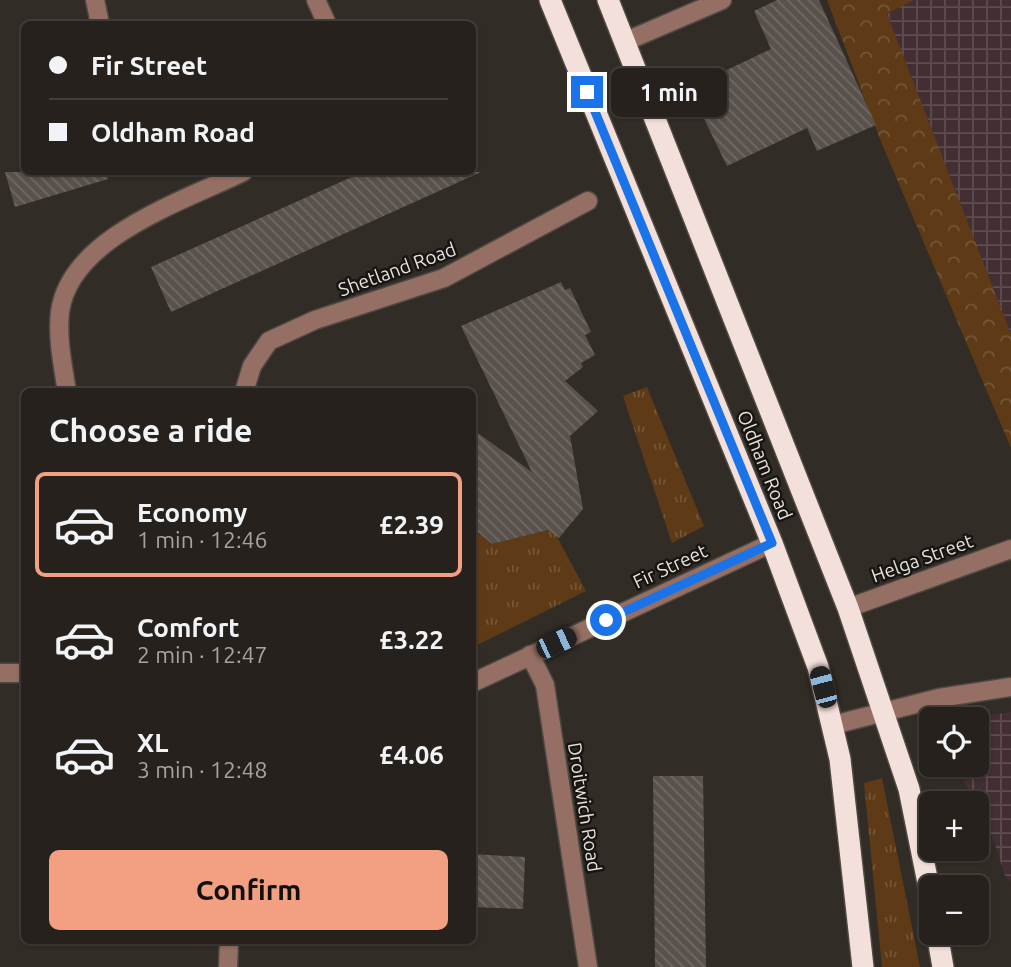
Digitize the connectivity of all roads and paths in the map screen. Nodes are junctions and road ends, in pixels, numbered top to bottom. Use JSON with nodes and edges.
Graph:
{"nodes":[{"id":1,"x":95,"y":0,"type":"edge"},
{"id":2,"x":316,"y":0,"type":"edge"},
{"id":3,"x":550,"y":0,"type":"edge"},
{"id":4,"x":608,"y":0,"type":"edge"},
{"id":5,"x":722,"y":0,"type":"edge"},
{"id":6,"x":99,"y":21,"type":"edge"},
{"id":7,"x":326,"y":21,"type":"edge"},
{"id":8,"x":624,"y":42,"type":"junction"},
{"id":9,"x":237,"y":175,"type":"edge"},
{"id":10,"x":588,"y":201,"type":"dead end"},
{"id":11,"x":66,"y":388,"type":"edge"},
{"id":12,"x":245,"y":388,"type":"edge"},
{"id":13,"x":772,"y":543,"type":"junction"},
{"id":14,"x":1011,"y":549,"type":"edge"},
{"id":15,"x":848,"y":608,"type":"junction"},
{"id":16,"x":530,"y":655,"type":"junction"},
{"id":17,"x":0,"y":673,"type":"edge"},
{"id":18,"x":21,"y":673,"type":"edge"},
{"id":19,"x":476,"y":681,"type":"edge"},
{"id":20,"x":1011,"y":687,"type":"edge"},
{"id":21,"x":885,"y":712,"type":"junction"},
{"id":22,"x":834,"y":725,"type":"junction"},
{"id":23,"x":926,"y":875,"type":"edge"},
{"id":24,"x":229,"y":944,"type":"edge"},
{"id":25,"x":939,"y":945,"type":"edge"},
{"id":26,"x":229,"y":967,"type":"edge"},
{"id":27,"x":588,"y":967,"type":"edge"},
{"id":28,"x":863,"y":967,"type":"edge"},
{"id":29,"x":943,"y":967,"type":"edge"}],
"edges":[{"from":1,"to":6,"type":"street"},
{"from":2,"to":7,"type":"street"},
{"from":3,"to":13,"type":"highway","name":"Oldham Road"},
{"from":4,"to":8,"type":"highway","name":"Oldham Road"},
{"from":5,"to":8,"type":"street"},
{"from":8,"to":15,"type":"highway","name":"Oldham Road"},
{"from":9,"to":11,"type":"street"},
{"from":10,"to":12,"type":"street","name":"Shetland Road"},
{"from":13,"to":16,"type":"street","name":"Fir Street"},
{"from":13,"to":22,"type":"highway","name":"Oldham Road"},
{"from":14,"to":15,"type":"street","name":"Helga Street"},
{"from":15,"to":21,"type":"highway","name":"Oldham Road"},
{"from":16,"to":19,"type":"street","name":"Fir Street"},
{"from":16,"to":27,"type":"street","name":"Droitwich Road"},
{"from":17,"to":18,"type":"street"},
{"from":20,"to":21,"type":"street"},
{"from":21,"to":22,"type":"street"},
{"from":21,"to":23,"type":"highway","name":"Oldham Road"},
{"from":22,"to":28,"type":"highway","name":"Oldham Road"},
{"from":24,"to":26,"type":"street"},
{"from":25,"to":29,"type":"highway"}]}
